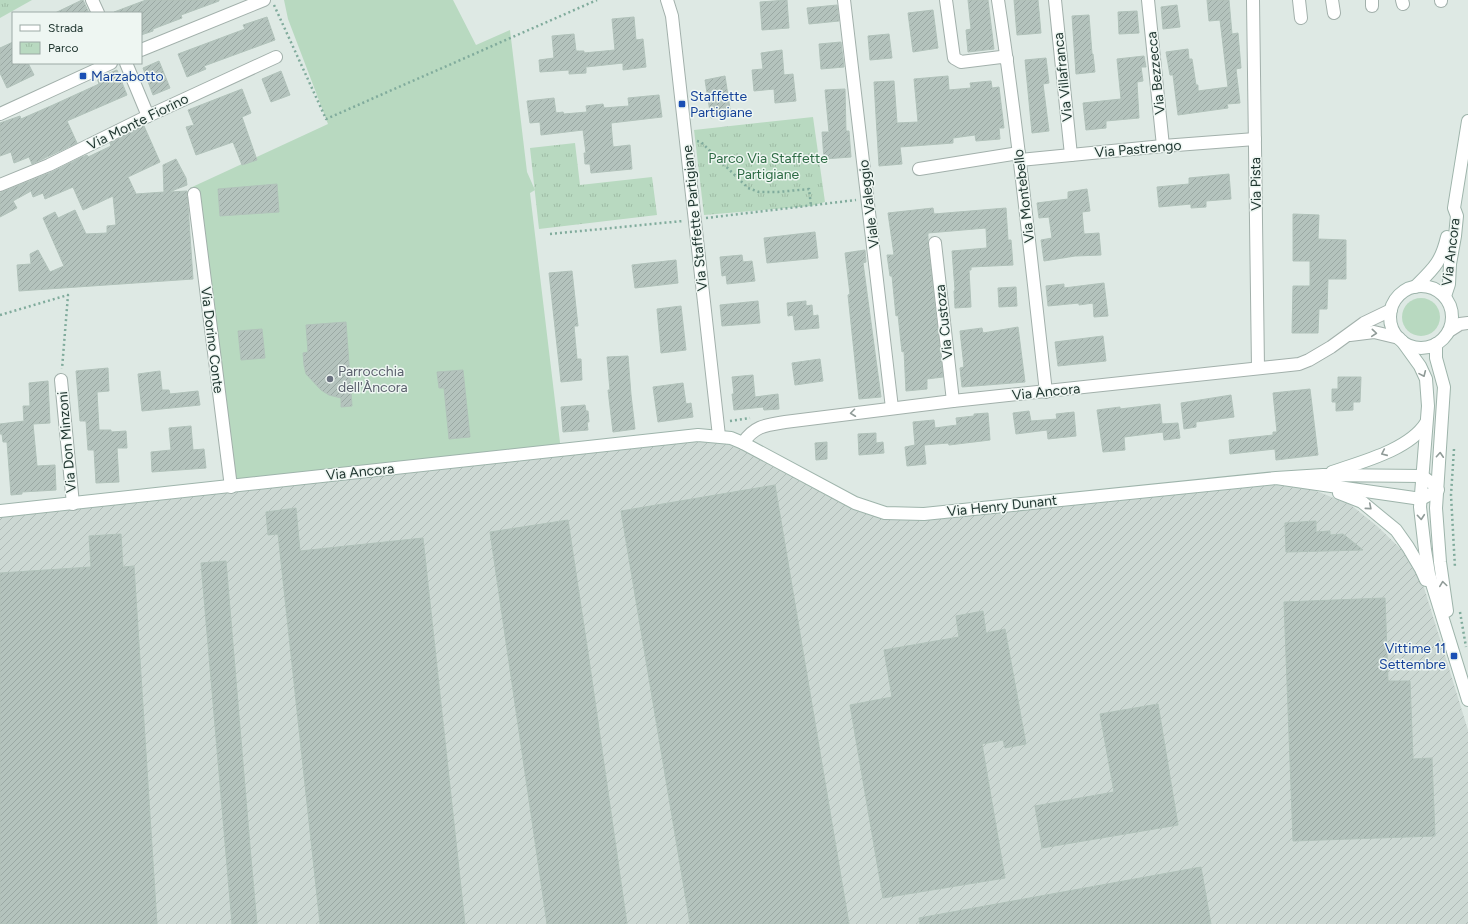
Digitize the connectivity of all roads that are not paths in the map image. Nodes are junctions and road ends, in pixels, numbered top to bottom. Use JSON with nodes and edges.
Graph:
{"nodes":[{"id":1,"x":92,"y":0,"type":"edge"},
{"id":2,"x":264,"y":0,"type":"edge"},
{"id":3,"x":667,"y":0,"type":"edge"},
{"id":4,"x":844,"y":0,"type":"edge"},
{"id":5,"x":946,"y":0,"type":"edge"},
{"id":6,"x":998,"y":0,"type":"edge"},
{"id":7,"x":1055,"y":0,"type":"edge"},
{"id":8,"x":1148,"y":0,"type":"edge"},
{"id":9,"x":1253,"y":0,"type":"edge"},
{"id":10,"x":1299,"y":0,"type":"edge"},
{"id":11,"x":1332,"y":0,"type":"edge"},
{"id":12,"x":98,"y":12,"type":"edge"},
{"id":13,"x":1334,"y":13,"type":"dead end"},
{"id":14,"x":1301,"y":18,"type":"dead end"},
{"id":15,"x":142,"y":50,"type":"edge"},
{"id":16,"x":276,"y":57,"type":"dead end"},
{"id":17,"x":1007,"y":59,"type":"junction"},
{"id":18,"x":109,"y":64,"type":"edge"},
{"id":19,"x":126,"y":64,"type":"edge"},
{"id":20,"x":0,"y":114,"type":"edge"},
{"id":21,"x":148,"y":116,"type":"junction"},
{"id":22,"x":1468,"y":121,"type":"edge"},
{"id":23,"x":1255,"y":139,"type":"junction"},
{"id":24,"x":1163,"y":146,"type":"junction"},
{"id":25,"x":1071,"y":155,"type":"junction"},
{"id":26,"x":1019,"y":157,"type":"junction"},
{"id":27,"x":919,"y":169,"type":"dead end"},
{"id":28,"x":0,"y":185,"type":"edge"},
{"id":29,"x":194,"y":194,"type":"dead end"},
{"id":30,"x":1454,"y":208,"type":"junction"},
{"id":31,"x":934,"y":243,"type":"dead end"},
{"id":32,"x":1415,"y":287,"type":"junction"},
{"id":33,"x":1444,"y":296,"type":"junction"},
{"id":34,"x":1391,"y":310,"type":"junction"},
{"id":35,"x":1468,"y":323,"type":"edge"},
{"id":36,"x":1449,"y":331,"type":"junction"},
{"id":37,"x":1349,"y":335,"type":"junction"},
{"id":38,"x":1401,"y":340,"type":"junction"},
{"id":39,"x":1436,"y":344,"type":"junction"},
{"id":40,"x":1258,"y":368,"type":"junction"},
{"id":41,"x":61,"y":380,"type":"road end"},
{"id":42,"x":1046,"y":392,"type":"junction"},
{"id":43,"x":952,"y":401,"type":"junction"},
{"id":44,"x":892,"y":408,"type":"junction"},
{"id":45,"x":1426,"y":423,"type":"junction"},
{"id":46,"x":719,"y":436,"type":"junction"},
{"id":47,"x":743,"y":443,"type":"junction"},
{"id":48,"x":1422,"y":476,"type":"junction"},
{"id":49,"x":1322,"y":480,"type":"junction"},
{"id":50,"x":231,"y":487,"type":"junction"},
{"id":51,"x":1438,"y":490,"type":"junction"},
{"id":52,"x":1421,"y":499,"type":"junction"},
{"id":53,"x":73,"y":504,"type":"junction"},
{"id":54,"x":0,"y":511,"type":"edge"},
{"id":55,"x":1454,"y":653,"type":"junction"},
{"id":56,"x":1468,"y":698,"type":"edge"}],
"edges":[{"from":1,"to":12,"type":"street"},
{"from":2,"to":15,"type":"street"},
{"from":3,"to":46,"type":"street","name":"Via Staffette Partigiane"},
{"from":4,"to":44,"type":"street","name":"Viale Valeggio"},
{"from":5,"to":17,"type":"street"},
{"from":6,"to":17,"type":"street","name":"Via Montebello"},
{"from":7,"to":25,"type":"street","name":"Via Villafranca"},
{"from":8,"to":24,"type":"street","name":"Via Bezzecca"},
{"from":9,"to":23,"type":"street","name":"Via Pista"},
{"from":10,"to":14,"type":"street"},
{"from":11,"to":13,"type":"street"},
{"from":16,"to":21,"type":"street","name":"Via Monte Fiorino"},
{"from":17,"to":26,"type":"street","name":"Via Montebello"},
{"from":18,"to":20,"type":"street"},
{"from":19,"to":21,"type":"street"},
{"from":21,"to":28,"type":"street","name":"Via Monte Fiorino"},
{"from":22,"to":30,"type":"street","name":"Via Ancora"},
{"from":23,"to":24,"type":"street","name":"Via Pastrengo"},
{"from":23,"to":40,"type":"street","name":"Via Pista"},
{"from":24,"to":25,"type":"street","name":"Via Pastrengo"},
{"from":25,"to":26,"type":"street","name":"Via Pastrengo"},
{"from":26,"to":27,"type":"street","name":"Via Pastrengo"},
{"from":26,"to":42,"type":"street","name":"Via Montebello"},
{"from":29,"to":50,"type":"street","name":"Via Dorino Conte"},
{"from":30,"to":32,"type":"street","name":"Via Ancora"},
{"from":30,"to":33,"type":"street","name":"Via Ancora"},
{"from":31,"to":43,"type":"street","name":"Via Custoza"},
{"from":32,"to":33,"type":"street","name":"Via Ancora"},
{"from":32,"to":34,"type":"street","name":"Via Ancora"},
{"from":33,"to":36,"type":"street","name":"Via Ancora"},
{"from":34,"to":37,"type":"street","name":"Via Ancora"},
{"from":34,"to":38,"type":"street"},
{"from":35,"to":36,"type":"street"},
{"from":36,"to":39,"type":"street"},
{"from":37,"to":38,"type":"street","name":"Via Ancora","one_way":true},
{"from":37,"to":40,"type":"street","name":"Via Ancora"},
{"from":38,"to":39,"type":"street","name":"Via Ancora"},
{"from":38,"to":45,"type":"street","one_way":true},
{"from":51,"to":39,"type":"street","one_way":true},
{"from":40,"to":42,"type":"street","name":"Via Ancora"},
{"from":41,"to":53,"type":"street","name":"Via Don Minzoni"},
{"from":42,"to":43,"type":"street","name":"Via Ancora"},
{"from":43,"to":44,"type":"street","name":"Via Ancora"},
{"from":44,"to":47,"type":"street","name":"Via Ancora","one_way":true},
{"from":45,"to":48,"type":"street"},
{"from":45,"to":49,"type":"street","one_way":true},
{"from":46,"to":47,"type":"street","name":"Via Ancora"},
{"from":46,"to":50,"type":"street","name":"Via Ancora"},
{"from":47,"to":49,"type":"street","name":"Via Henry Dunant"},
{"from":48,"to":49,"type":"street"},
{"from":48,"to":51,"type":"street"},
{"from":48,"to":52,"type":"street"},
{"from":49,"to":52,"type":"street"},
{"from":49,"to":55,"type":"street","one_way":true},
{"from":50,"to":53,"type":"street","name":"Via Ancora"},
{"from":51,"to":52,"type":"street"},
{"from":55,"to":51,"type":"street","one_way":true},
{"from":52,"to":55,"type":"street","one_way":true},
{"from":53,"to":54,"type":"street","name":"Via Ancora"},
{"from":55,"to":56,"type":"street"}]}
